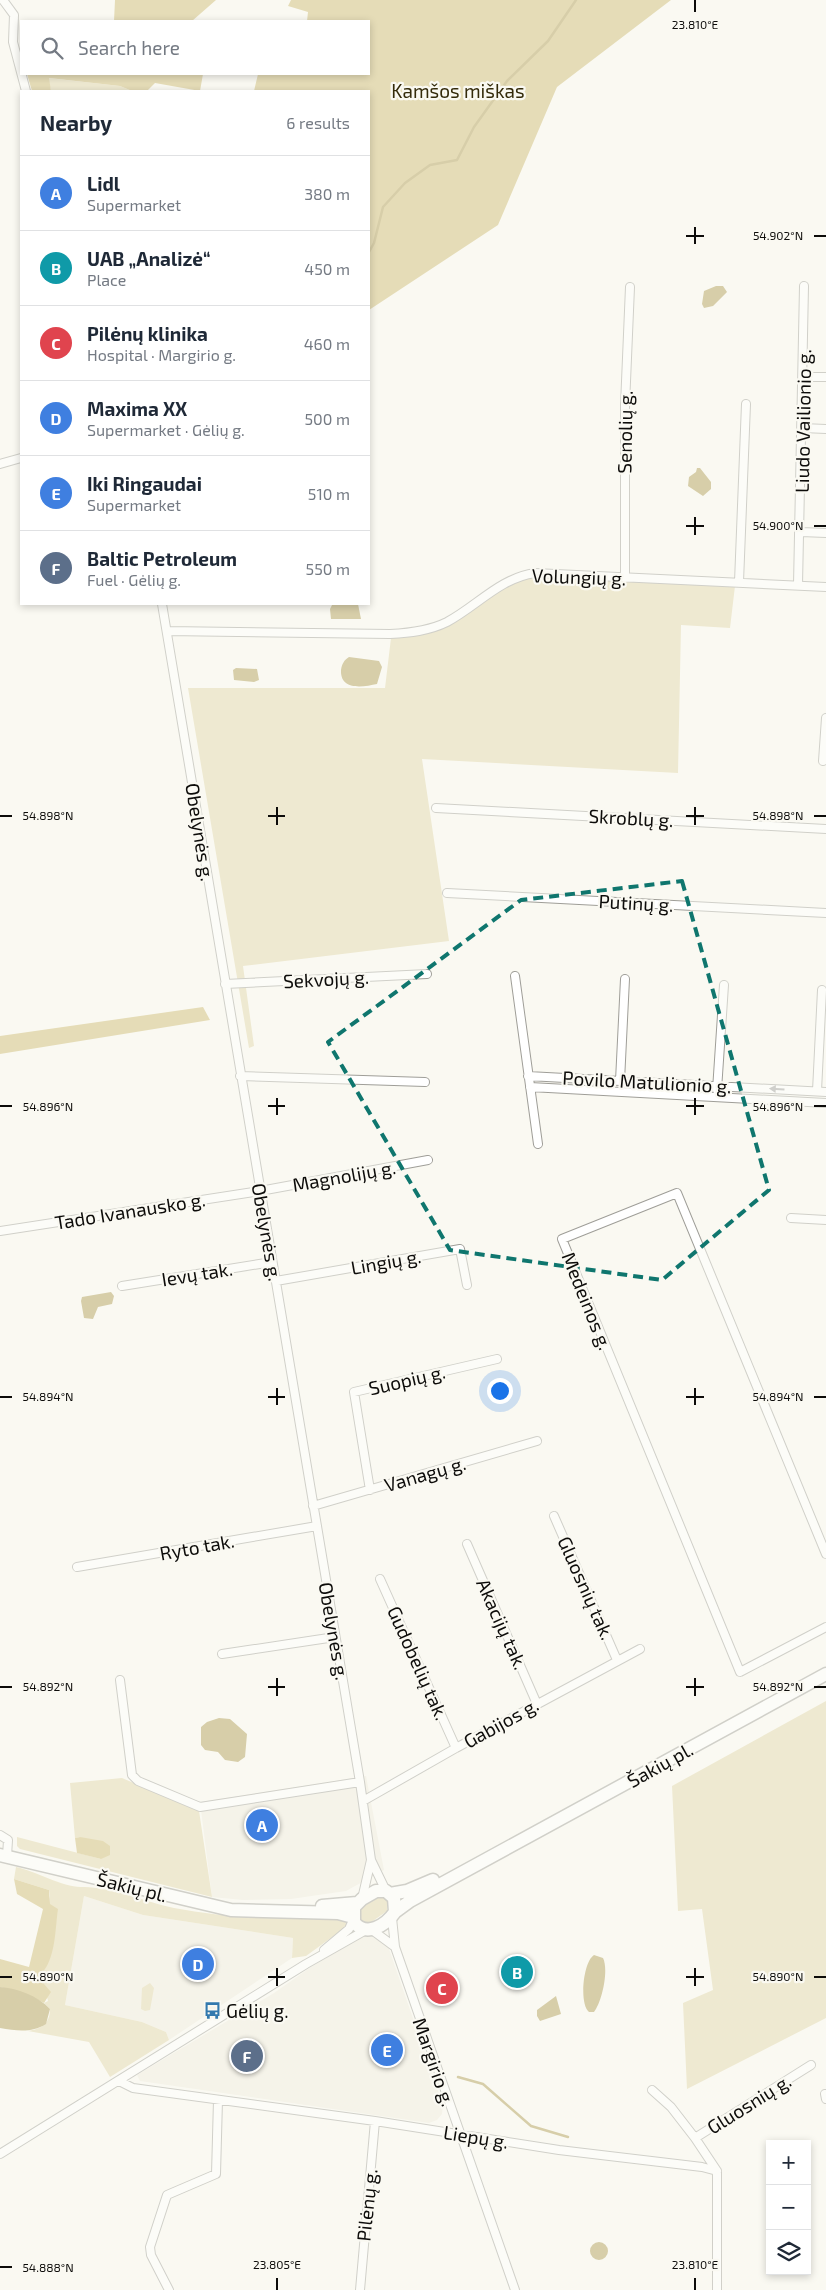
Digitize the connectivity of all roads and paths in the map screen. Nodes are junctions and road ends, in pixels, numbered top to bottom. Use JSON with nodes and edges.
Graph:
{"nodes":[{"id":1,"x":3,"y":0,"type":"edge"},
{"id":2,"x":20,"y":68,"type":"edge"},
{"id":3,"x":22,"y":75,"type":"edge"},
{"id":4,"x":26,"y":90,"type":"edge"},
{"id":5,"x":804,"y":286,"type":"dead end"},
{"id":6,"x":630,"y":287,"type":"dead end"},
{"id":7,"x":803,"y":377,"type":"junction"},
{"id":8,"x":826,"y":377,"type":"edge"},
{"id":9,"x":746,"y":404,"type":"dead end"},
{"id":10,"x":803,"y":428,"type":"junction"},
{"id":11,"x":826,"y":429,"type":"edge"},
{"id":12,"x":20,"y":458,"type":"edge"},
{"id":13,"x":0,"y":464,"type":"edge"},
{"id":14,"x":801,"y":532,"type":"junction"},
{"id":15,"x":826,"y":533,"type":"edge"},
{"id":16,"x":625,"y":578,"type":"junction"},
{"id":17,"x":739,"y":582,"type":"junction"},
{"id":18,"x":798,"y":585,"type":"junction"},
{"id":19,"x":826,"y":587,"type":"edge"},
{"id":20,"x":162,"y":605,"type":"edge"},
{"id":21,"x":167,"y":631,"type":"junction"},
{"id":22,"x":826,"y":718,"type":"edge"},
{"id":23,"x":823,"y":761,"type":"dead end"},
{"id":24,"x":436,"y":808,"type":"dead end"},
{"id":25,"x":826,"y":829,"type":"edge"},
{"id":26,"x":447,"y":893,"type":"dead end"},
{"id":27,"x":826,"y":914,"type":"edge"},
{"id":28,"x":427,"y":974,"type":"dead end"},
{"id":29,"x":515,"y":976,"type":"dead end"},
{"id":30,"x":624,"y":980,"type":"dead end"},
{"id":31,"x":225,"y":984,"type":"junction"},
{"id":32,"x":724,"y":985,"type":"dead end"},
{"id":33,"x":822,"y":990,"type":"dead end"},
{"id":34,"x":240,"y":1076,"type":"junction"},
{"id":35,"x":528,"y":1076,"type":"junction"},
{"id":36,"x":620,"y":1081,"type":"junction"},
{"id":37,"x":425,"y":1082,"type":"dead end"},
{"id":38,"x":717,"y":1086,"type":"junction"},
{"id":39,"x":530,"y":1087,"type":"junction"},
{"id":40,"x":816,"y":1091,"type":"junction"},
{"id":41,"x":826,"y":1092,"type":"edge"},
{"id":42,"x":716,"y":1097,"type":"junction"},
{"id":43,"x":826,"y":1103,"type":"edge"},
{"id":44,"x":538,"y":1144,"type":"dead end"},
{"id":45,"x":428,"y":1160,"type":"dead end"},
{"id":46,"x":260,"y":1191,"type":"junction"},
{"id":47,"x":791,"y":1218,"type":"dead end"},
{"id":48,"x":826,"y":1220,"type":"edge"},
{"id":49,"x":0,"y":1232,"type":"edge"},
{"id":50,"x":272,"y":1262,"type":"junction"},
{"id":51,"x":276,"y":1281,"type":"junction"},
{"id":52,"x":467,"y":1285,"type":"dead end"},
{"id":53,"x":122,"y":1286,"type":"dead end"},
{"id":54,"x":497,"y":1359,"type":"dead end"},
{"id":55,"x":537,"y":1441,"type":"dead end"},
{"id":56,"x":370,"y":1490,"type":"junction"},
{"id":57,"x":313,"y":1506,"type":"junction"},
{"id":58,"x":554,"y":1516,"type":"dead end"},
{"id":59,"x":317,"y":1526,"type":"junction"},
{"id":60,"x":467,"y":1544,"type":"dead end"},
{"id":61,"x":826,"y":1554,"type":"edge"},
{"id":62,"x":77,"y":1567,"type":"dead end"},
{"id":63,"x":380,"y":1578,"type":"dead end"},
{"id":64,"x":826,"y":1627,"type":"edge"},
{"id":65,"x":335,"y":1637,"type":"junction"},
{"id":66,"x":640,"y":1649,"type":"dead end"},
{"id":67,"x":222,"y":1654,"type":"dead end"},
{"id":68,"x":617,"y":1660,"type":"junction"},
{"id":69,"x":826,"y":1674,"type":"edge"},
{"id":70,"x":120,"y":1680,"type":"dead end"},
{"id":71,"x":537,"y":1704,"type":"junction"},
{"id":72,"x":456,"y":1748,"type":"junction"},
{"id":73,"x":360,"y":1782,"type":"junction"},
{"id":74,"x":363,"y":1801,"type":"junction"},
{"id":75,"x":0,"y":1835,"type":"edge"},
{"id":76,"x":4,"y":1856,"type":"edge"},
{"id":77,"x":494,"y":1856,"type":"junction"},
{"id":78,"x":371,"y":1860,"type":"junction"},
{"id":79,"x":388,"y":1893,"type":"junction"},
{"id":80,"x":359,"y":1901,"type":"junction"},
{"id":81,"x":266,"y":1912,"type":"junction"},
{"id":82,"x":393,"y":1914,"type":"junction"},
{"id":83,"x":353,"y":1918,"type":"junction"},
{"id":84,"x":369,"y":1930,"type":"junction"},
{"id":85,"x":395,"y":1947,"type":"junction"},
{"id":86,"x":306,"y":1964,"type":"junction"},
{"id":87,"x":811,"y":2065,"type":"dead end"},
{"id":88,"x":119,"y":2081,"type":"junction"},
{"id":89,"x":652,"y":2090,"type":"dead end"},
{"id":90,"x":218,"y":2100,"type":"junction"},
{"id":91,"x":375,"y":2121,"type":"junction"},
{"id":92,"x":460,"y":2134,"type":"junction"},
{"id":93,"x":695,"y":2138,"type":"junction"},
{"id":94,"x":0,"y":2154,"type":"edge"},
{"id":95,"x":716,"y":2171,"type":"junction"},
{"id":96,"x":169,"y":2290,"type":"edge"},
{"id":97,"x":360,"y":2290,"type":"edge"},
{"id":98,"x":515,"y":2290,"type":"edge"},
{"id":99,"x":717,"y":2290,"type":"edge"}],
"edges":[{"from":1,"to":2,"type":"street"},
{"from":3,"to":4,"type":"street"},
{"from":5,"to":7,"type":"street","name":"Liudo Vailionio g."},
{"from":6,"to":16,"type":"street","name":"Senolių g."},
{"from":7,"to":8,"type":"street"},
{"from":7,"to":10,"type":"street","name":"Liudo Vailionio g."},
{"from":9,"to":17,"type":"street"},
{"from":10,"to":11,"type":"street"},
{"from":10,"to":14,"type":"street","name":"Liudo Vailionio g."},
{"from":12,"to":13,"type":"street"},
{"from":14,"to":15,"type":"street"},
{"from":14,"to":18,"type":"street","name":"Liudo Vailionio g."},
{"from":16,"to":17,"type":"street","name":"Volungių g."},
{"from":16,"to":21,"type":"street","name":"Volungių g."},
{"from":17,"to":18,"type":"street","name":"Volungių g."},
{"from":18,"to":19,"type":"street","name":"Volungių g."},
{"from":20,"to":21,"type":"street","name":"Obelynės g."},
{"from":21,"to":31,"type":"street","name":"Obelynės g."},
{"from":22,"to":23,"type":"street"},
{"from":24,"to":25,"type":"street","name":"Skroblų g."},
{"from":26,"to":27,"type":"street","name":"Putinų g."},
{"from":28,"to":31,"type":"street","name":"Sekvojų g."},
{"from":29,"to":35,"type":"street"},
{"from":30,"to":36,"type":"street"},
{"from":31,"to":34,"type":"street","name":"Obelynės g."},
{"from":32,"to":38,"type":"street"},
{"from":33,"to":40,"type":"street"},
{"from":34,"to":37,"type":"street"},
{"from":34,"to":46,"type":"street","name":"Obelynės g."},
{"from":35,"to":36,"type":"street","name":"Povilo Matulionio g."},
{"from":35,"to":39,"type":"street"},
{"from":36,"to":38,"type":"street","name":"Povilo Matulionio g."},
{"from":40,"to":38,"type":"street","name":"Povilo Matulionio g.","one_way":true},
{"from":38,"to":42,"type":"street"},
{"from":39,"to":42,"type":"street","name":"Povilo Matulionio g."},
{"from":39,"to":44,"type":"street"},
{"from":40,"to":41,"type":"street","name":"Povilo Matulionio g."},
{"from":42,"to":43,"type":"street","name":"Povilo Matulionio g."},
{"from":45,"to":46,"type":"street","name":"Magnolijų g."},
{"from":46,"to":49,"type":"street","name":"Tado Ivanausko g."},
{"from":46,"to":50,"type":"street","name":"Obelynės g."},
{"from":47,"to":48,"type":"street"},
{"from":50,"to":51,"type":"street","name":"Obelynės g."},
{"from":50,"to":53,"type":"street","name":"Ievų tak."},
{"from":51,"to":52,"type":"street","name":"Lingių g."},
{"from":51,"to":57,"type":"street","name":"Obelynės g."},
{"from":54,"to":56,"type":"street","name":"Suopių g."},
{"from":55,"to":56,"type":"street","name":"Vanagų g."},
{"from":56,"to":57,"type":"street","name":"Vanagų g."},
{"from":57,"to":59,"type":"street","name":"Obelynės g."},
{"from":58,"to":68,"type":"street","name":"Gluosnių tak."},
{"from":59,"to":62,"type":"street","name":"Ryto tak."},
{"from":59,"to":65,"type":"street","name":"Obelynės g."},
{"from":60,"to":71,"type":"street","name":"Akacijų tak."},
{"from":61,"to":64,"type":"street","name":"Medeinos g."},
{"from":63,"to":72,"type":"street","name":"Gudobelių tak."},
{"from":65,"to":67,"type":"street"},
{"from":65,"to":73,"type":"street","name":"Obelynės g."},
{"from":66,"to":68,"type":"street","name":"Gabijos g."},
{"from":68,"to":71,"type":"street","name":"Gabijos g."},
{"from":69,"to":77,"type":"main road","name":"Šakių pl."},
{"from":70,"to":73,"type":"street"},
{"from":71,"to":72,"type":"street","name":"Gabijos g."},
{"from":72,"to":74,"type":"street","name":"Gabijos g."},
{"from":73,"to":74,"type":"street","name":"Obelynės g."},
{"from":74,"to":78,"type":"street","name":"Obelynės g."},
{"from":75,"to":76,"type":"street"},
{"from":76,"to":81,"type":"main road","name":"Šakių pl."},
{"from":77,"to":79,"type":"main road","name":"Šakių pl."},
{"from":77,"to":82,"type":"main road","name":"Šakių pl."},
{"from":78,"to":79,"type":"street","name":"Obelynės g."},
{"from":78,"to":80,"type":"street","name":"Obelynės g."},
{"from":79,"to":80,"type":"main road"},
{"from":79,"to":82,"type":"main road"},
{"from":80,"to":81,"type":"main road","name":"Šakių pl."},
{"from":80,"to":83,"type":"main road"},
{"from":81,"to":83,"type":"main road","name":"Šakių pl."},
{"from":82,"to":84,"type":"main road"},
{"from":82,"to":85,"type":"street","name":"Margirio g."},
{"from":83,"to":84,"type":"main road"},
{"from":83,"to":86,"type":"street"},
{"from":84,"to":85,"type":"street"},
{"from":84,"to":86,"type":"street"},
{"from":85,"to":92,"type":"street","name":"Margirio g."},
{"from":86,"to":88,"type":"street"},
{"from":87,"to":93,"type":"street","name":"Gluosnių g."},
{"from":88,"to":90,"type":"street","name":"Liepų g."},
{"from":88,"to":94,"type":"street"},
{"from":89,"to":93,"type":"street"},
{"from":90,"to":91,"type":"street","name":"Liepų g."},
{"from":90,"to":96,"type":"street"},
{"from":91,"to":92,"type":"street","name":"Liepų g."},
{"from":91,"to":97,"type":"street","name":"Pilėnų g."},
{"from":92,"to":95,"type":"street","name":"Liepų g."},
{"from":92,"to":98,"type":"street","name":"Margirio g."},
{"from":93,"to":95,"type":"street","name":"Gluosnių g."},
{"from":95,"to":99,"type":"street"}]}
